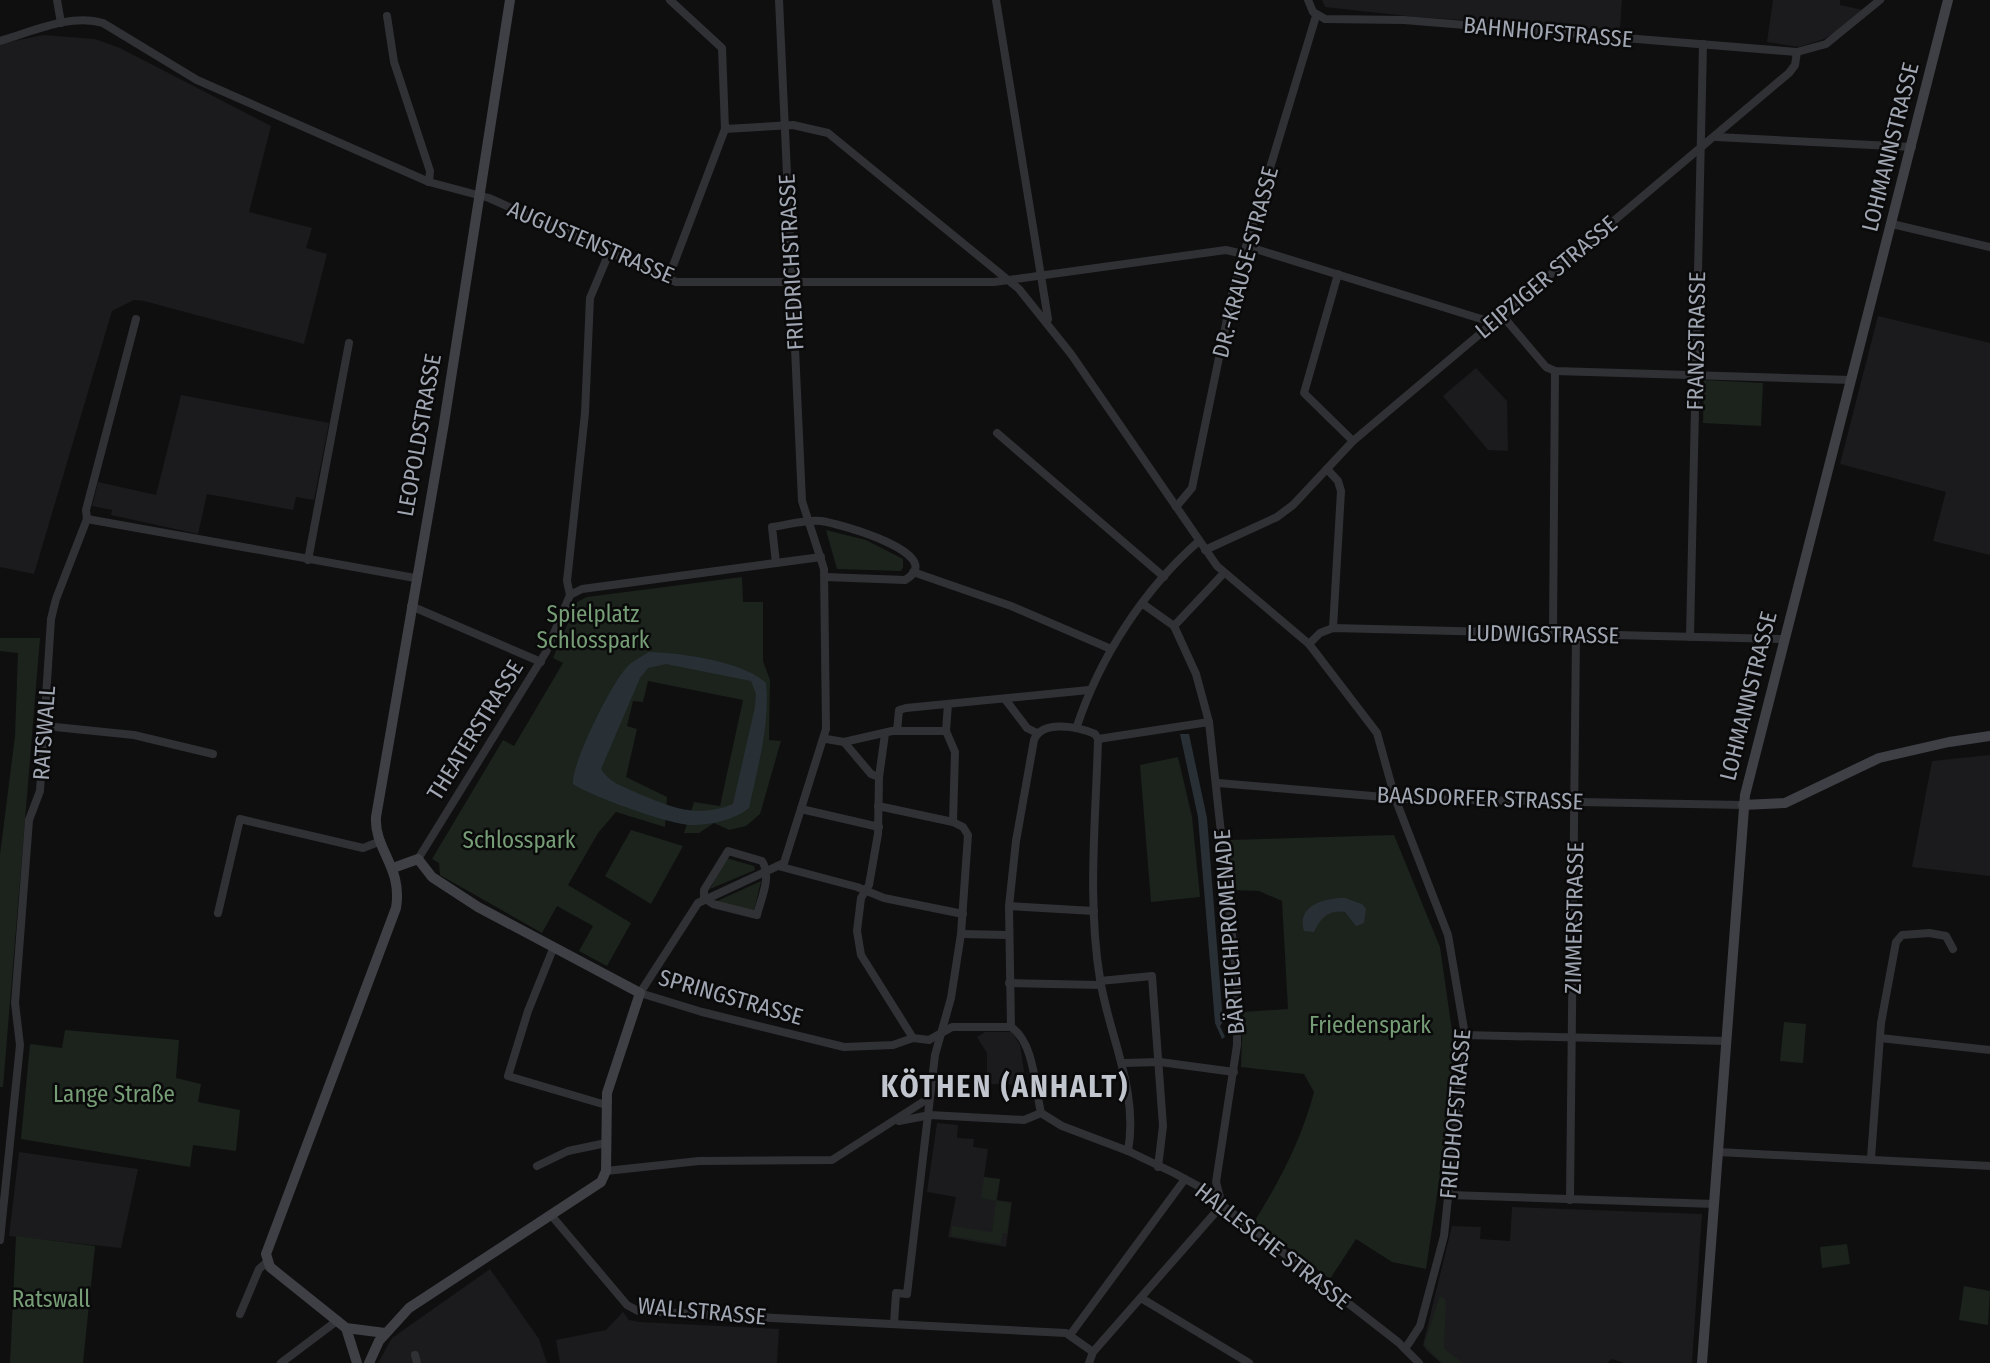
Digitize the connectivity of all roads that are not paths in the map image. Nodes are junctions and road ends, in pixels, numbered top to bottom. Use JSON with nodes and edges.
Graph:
{"nodes":[{"id":1,"x":57,"y":0,"type":"edge"},
{"id":2,"x":510,"y":0,"type":"edge"},
{"id":3,"x":670,"y":0,"type":"edge"},
{"id":4,"x":779,"y":0,"type":"edge"},
{"id":5,"x":996,"y":0,"type":"edge"},
{"id":6,"x":1308,"y":0,"type":"edge"},
{"id":7,"x":1880,"y":0,"type":"edge"},
{"id":8,"x":1948,"y":0,"type":"edge"},
{"id":9,"x":387,"y":16,"type":"dead end"},
{"id":10,"x":1316,"y":16,"type":"junction"},
{"id":11,"x":61,"y":23,"type":"junction"},
{"id":12,"x":0,"y":41,"type":"edge"},
{"id":13,"x":1703,"y":44,"type":"junction"},
{"id":14,"x":1797,"y":52,"type":"junction"},
{"id":15,"x":785,"y":125,"type":"junction"},
{"id":16,"x":725,"y":129,"type":"junction"},
{"id":17,"x":1716,"y":137,"type":"junction"},
{"id":18,"x":1912,"y":147,"type":"junction"},
{"id":19,"x":1700,"y":150,"type":"junction"},
{"id":20,"x":429,"y":182,"type":"junction"},
{"id":21,"x":479,"y":197,"type":"junction"},
{"id":22,"x":1892,"y":224,"type":"junction"},
{"id":23,"x":1990,"y":247,"type":"edge"},
{"id":24,"x":1244,"y":250,"type":"junction"},
{"id":25,"x":609,"y":253,"type":"junction"},
{"id":26,"x":1338,"y":274,"type":"junction"},
{"id":27,"x":1039,"y":275,"type":"junction"},
{"id":28,"x":668,"y":279,"type":"junction"},
{"id":29,"x":1009,"y":279,"type":"junction"},
{"id":30,"x":792,"y":283,"type":"junction"},
{"id":31,"x":1501,"y":314,"type":"junction"},
{"id":32,"x":136,"y":319,"type":"dead end"},
{"id":33,"x":1491,"y":322,"type":"junction"},
{"id":34,"x":1051,"y":328,"type":"junction"},
{"id":35,"x":349,"y":342,"type":"dead end"},
{"id":36,"x":1555,"y":371,"type":"junction"},
{"id":37,"x":1695,"y":374,"type":"junction"},
{"id":38,"x":1851,"y":380,"type":"junction"},
{"id":39,"x":997,"y":433,"type":"dead end"},
{"id":40,"x":1353,"y":441,"type":"junction"},
{"id":41,"x":1327,"y":468,"type":"junction"},
{"id":42,"x":1176,"y":507,"type":"junction"},
{"id":43,"x":87,"y":519,"type":"junction"},
{"id":44,"x":808,"y":523,"type":"junction"},
{"id":45,"x":1199,"y":541,"type":"junction"},
{"id":46,"x":1205,"y":550,"type":"junction"},
{"id":47,"x":821,"y":557,"type":"junction"},
{"id":48,"x":308,"y":560,"type":"junction"},
{"id":49,"x":776,"y":563,"type":"junction"},
{"id":50,"x":913,"y":572,"type":"junction"},
{"id":51,"x":1223,"y":574,"type":"junction"},
{"id":52,"x":825,"y":577,"type":"junction"},
{"id":53,"x":1164,"y":577,"type":"junction"},
{"id":54,"x":415,"y":578,"type":"junction"},
{"id":55,"x":570,"y":595,"type":"junction"},
{"id":56,"x":1143,"y":604,"type":"junction"},
{"id":57,"x":411,"y":606,"type":"junction"},
{"id":58,"x":1174,"y":626,"type":"junction"},
{"id":59,"x":1333,"y":628,"type":"junction"},
{"id":60,"x":1553,"y":634,"type":"junction"},
{"id":61,"x":1576,"y":635,"type":"junction"},
{"id":62,"x":1690,"y":637,"type":"junction"},
{"id":63,"x":1783,"y":639,"type":"junction"},
{"id":64,"x":1309,"y":644,"type":"junction"},
{"id":65,"x":1111,"y":649,"type":"junction"},
{"id":66,"x":541,"y":662,"type":"junction"},
{"id":67,"x":1089,"y":690,"type":"junction"},
{"id":68,"x":1005,"y":699,"type":"junction"},
{"id":69,"x":948,"y":704,"type":"junction"},
{"id":70,"x":1209,"y":722,"type":"junction"},
{"id":71,"x":44,"y":726,"type":"junction"},
{"id":72,"x":1077,"y":726,"type":"junction"},
{"id":73,"x":897,"y":731,"type":"junction"},
{"id":74,"x":946,"y":731,"type":"junction"},
{"id":75,"x":1035,"y":733,"type":"junction"},
{"id":76,"x":884,"y":734,"type":"junction"},
{"id":77,"x":1990,"y":736,"type":"edge"},
{"id":78,"x":826,"y":739,"type":"junction"},
{"id":79,"x":1098,"y":739,"type":"junction"},
{"id":80,"x":845,"y":742,"type":"junction"},
{"id":81,"x":213,"y":754,"type":"dead end"},
{"id":82,"x":879,"y":777,"type":"junction"},
{"id":83,"x":1218,"y":783,"type":"junction"},
{"id":84,"x":1395,"y":798,"type":"junction"},
{"id":85,"x":1576,"y":801,"type":"junction"},
{"id":86,"x":1743,"y":805,"type":"junction"},
{"id":87,"x":878,"y":806,"type":"junction"},
{"id":88,"x":801,"y":809,"type":"junction"},
{"id":89,"x":953,"y":822,"type":"junction"},
{"id":90,"x":879,"y":827,"type":"junction"},
{"id":91,"x":381,"y":841,"type":"junction"},
{"id":92,"x":418,"y":859,"type":"junction"},
{"id":93,"x":778,"y":866,"type":"junction"},
{"id":94,"x":394,"y":870,"type":"junction"},
{"id":95,"x":766,"y":872,"type":"junction"},
{"id":96,"x":864,"y":891,"type":"junction"},
{"id":97,"x":704,"y":898,"type":"junction"},
{"id":98,"x":1009,"y":906,"type":"junction"},
{"id":99,"x":1094,"y":911,"type":"junction"},
{"id":100,"x":218,"y":913,"type":"dead end"},
{"id":101,"x":963,"y":914,"type":"junction"},
{"id":102,"x":961,"y":934,"type":"junction"},
{"id":103,"x":1009,"y":934,"type":"junction"},
{"id":104,"x":1953,"y":948,"type":"dead end"},
{"id":105,"x":553,"y":949,"type":"junction"},
{"id":106,"x":1009,"y":983,"type":"junction"},
{"id":107,"x":1101,"y":983,"type":"junction"},
{"id":108,"x":640,"y":993,"type":"junction"},
{"id":109,"x":1011,"y":1027,"type":"junction"},
{"id":110,"x":941,"y":1033,"type":"junction"},
{"id":111,"x":1465,"y":1035,"type":"junction"},
{"id":112,"x":913,"y":1038,"type":"junction"},
{"id":113,"x":1572,"y":1038,"type":"junction"},
{"id":114,"x":1880,"y":1038,"type":"junction"},
{"id":115,"x":1726,"y":1041,"type":"junction"},
{"id":116,"x":1990,"y":1050,"type":"edge"},
{"id":117,"x":1160,"y":1062,"type":"junction"},
{"id":118,"x":1123,"y":1063,"type":"junction"},
{"id":119,"x":1234,"y":1072,"type":"junction"},
{"id":120,"x":929,"y":1098,"type":"junction"},
{"id":121,"x":606,"y":1105,"type":"junction"},
{"id":122,"x":1041,"y":1113,"type":"junction"},
{"id":123,"x":930,"y":1115,"type":"junction"},
{"id":124,"x":897,"y":1121,"type":"junction"},
{"id":125,"x":606,"y":1143,"type":"junction"},
{"id":126,"x":1128,"y":1150,"type":"junction"},
{"id":127,"x":1718,"y":1152,"type":"junction"},
{"id":128,"x":1871,"y":1158,"type":"junction"},
{"id":129,"x":537,"y":1166,"type":"dead end"},
{"id":130,"x":1990,"y":1166,"type":"edge"},
{"id":131,"x":1158,"y":1167,"type":"junction"},
{"id":132,"x":606,"y":1171,"type":"junction"},
{"id":133,"x":1185,"y":1179,"type":"junction"},
{"id":134,"x":1449,"y":1195,"type":"junction"},
{"id":135,"x":1570,"y":1200,"type":"junction"},
{"id":136,"x":1714,"y":1204,"type":"junction"},
{"id":137,"x":1222,"y":1205,"type":"junction"},
{"id":138,"x":551,"y":1215,"type":"junction"},
{"id":139,"x":0,"y":1240,"type":"edge"},
{"id":140,"x":267,"y":1262,"type":"junction"},
{"id":141,"x":1141,"y":1298,"type":"junction"},
{"id":142,"x":240,"y":1314,"type":"dead end"},
{"id":143,"x":342,"y":1324,"type":"junction"},
{"id":144,"x":894,"y":1324,"type":"junction"},
{"id":145,"x":384,"y":1333,"type":"junction"},
{"id":146,"x":1070,"y":1335,"type":"junction"},
{"id":147,"x":1405,"y":1349,"type":"junction"},
{"id":148,"x":1093,"y":1352,"type":"junction"},
{"id":149,"x":281,"y":1363,"type":"edge"},
{"id":150,"x":357,"y":1363,"type":"edge"},
{"id":151,"x":369,"y":1363,"type":"edge"},
{"id":152,"x":1089,"y":1363,"type":"edge"},
{"id":153,"x":1249,"y":1363,"type":"edge"},
{"id":154,"x":1419,"y":1363,"type":"edge"},
{"id":155,"x":1702,"y":1363,"type":"edge"}],
"edges":[{"from":1,"to":11,"type":"street"},
{"from":2,"to":21,"type":"main road","name":"LEOPOLDSTRASSE"},
{"from":3,"to":16,"type":"street"},
{"from":4,"to":15,"type":"street","name":"FRIEDRICHSTRASSE"},
{"from":5,"to":27,"type":"street"},
{"from":6,"to":10,"type":"street"},
{"from":7,"to":14,"type":"street"},
{"from":8,"to":18,"type":"main road","name":"LOHMANNSTRASSE"},
{"from":9,"to":20,"type":"street"},
{"from":10,"to":13,"type":"street","name":"BAHNHOFSTRASSE"},
{"from":10,"to":24,"type":"street","name":"DR.-KRAUSE-STRASSE"},
{"from":11,"to":12,"type":"street","name":"AUGUSTENSTRASSE"},
{"from":11,"to":20,"type":"street","name":"AUGUSTENSTRASSE"},
{"from":13,"to":14,"type":"street","name":"BAHNHOFSTRASSE"},
{"from":13,"to":19,"type":"street","name":"FRANZSTRASSE"},
{"from":14,"to":17,"type":"street","name":"LEIPZIGER STRASSE"},
{"from":15,"to":16,"type":"street","name":"FRIEDHOFSTRASSE"},
{"from":15,"to":29,"type":"street","name":"FRIEDHOFSTRASSE"},
{"from":15,"to":30,"type":"street","name":"FRIEDRICHSTRASSE"},
{"from":16,"to":28,"type":"street"},
{"from":17,"to":18,"type":"street"},
{"from":17,"to":19,"type":"street","name":"LEIPZIGER STRASSE"},
{"from":18,"to":22,"type":"main road","name":"LOHMANNSTRASSE"},
{"from":19,"to":31,"type":"street","name":"LEIPZIGER STRASSE"},
{"from":19,"to":37,"type":"street","name":"FRANZSTRASSE"},
{"from":20,"to":21,"type":"street","name":"AUGUSTENSTRASSE"},
{"from":21,"to":25,"type":"street","name":"AUGUSTENSTRASSE"},
{"from":21,"to":54,"type":"main road","name":"LEOPOLDSTRASSE"},
{"from":22,"to":23,"type":"street"},
{"from":22,"to":38,"type":"main road","name":"LOHMANNSTRASSE"},
{"from":24,"to":26,"type":"street","name":"AUGUSTENSTRASSE"},
{"from":24,"to":27,"type":"street","name":"AUGUSTENSTRASSE"},
{"from":24,"to":42,"type":"street","name":"DR.-KRAUSE-STRASSE"},
{"from":25,"to":28,"type":"street","name":"AUGUSTENSTRASSE"},
{"from":25,"to":55,"type":"street"},
{"from":26,"to":33,"type":"street","name":"AUGUSTENSTRASSE"},
{"from":26,"to":40,"type":"street"},
{"from":27,"to":29,"type":"street","name":"AUGUSTENSTRASSE"},
{"from":27,"to":34,"type":"street"},
{"from":28,"to":30,"type":"street","name":"AUGUSTENSTRASSE"},
{"from":29,"to":30,"type":"street","name":"AUGUSTENSTRASSE"},
{"from":29,"to":34,"type":"street","name":"FRIEDHOFSTRASSE"},
{"from":30,"to":44,"type":"street","name":"FRIEDRICHSTRASSE"},
{"from":31,"to":33,"type":"street","name":"LEIPZIGER STRASSE"},
{"from":31,"to":36,"type":"street"},
{"from":32,"to":43,"type":"street","name":"RATSWALL"},
{"from":33,"to":40,"type":"street","name":"LEIPZIGER STRASSE"},
{"from":34,"to":42,"type":"street","name":"FRIEDHOFSTRASSE"},
{"from":35,"to":48,"type":"street"},
{"from":36,"to":37,"type":"street"},
{"from":36,"to":60,"type":"street"},
{"from":37,"to":38,"type":"street"},
{"from":37,"to":62,"type":"street","name":"FRANZSTRASSE"},
{"from":38,"to":63,"type":"main road","name":"LOHMANNSTRASSE"},
{"from":39,"to":53,"type":"street"},
{"from":40,"to":41,"type":"street","name":"LEIPZIGER STRASSE"},
{"from":41,"to":46,"type":"street","name":"LEIPZIGER STRASSE"},
{"from":41,"to":59,"type":"street"},
{"from":42,"to":45,"type":"street","name":"FRIEDHOFSTRASSE"},
{"from":43,"to":48,"type":"street"},
{"from":43,"to":71,"type":"street","name":"RATSWALL"},
{"from":44,"to":47,"type":"street","name":"FRIEDRICHSTRASSE"},
{"from":44,"to":49,"type":"street"},
{"from":44,"to":50,"type":"street"},
{"from":45,"to":46,"type":"street","name":"FRIEDHOFSTRASSE"},
{"from":45,"to":53,"type":"street"},
{"from":46,"to":51,"type":"street","name":"FRIEDHOFSTRASSE"},
{"from":47,"to":49,"type":"street"},
{"from":47,"to":52,"type":"street","name":"FRIEDRICHSTRASSE"},
{"from":48,"to":54,"type":"street"},
{"from":49,"to":55,"type":"street"},
{"from":50,"to":52,"type":"street"},
{"from":50,"to":65,"type":"street"},
{"from":51,"to":58,"type":"street"},
{"from":51,"to":64,"type":"street","name":"FRIEDHOFSTRASSE"},
{"from":52,"to":78,"type":"street","name":"FRIEDRICHSTRASSE"},
{"from":53,"to":56,"type":"street"},
{"from":54,"to":57,"type":"main road","name":"LEOPOLDSTRASSE"},
{"from":55,"to":66,"type":"street","name":"THEATERSTRASSE"},
{"from":56,"to":58,"type":"street"},
{"from":56,"to":65,"type":"street"},
{"from":57,"to":66,"type":"street"},
{"from":57,"to":91,"type":"main road","name":"LEOPOLDSTRASSE"},
{"from":58,"to":70,"type":"street","name":"BÄRTEICHPROMENADE"},
{"from":59,"to":60,"type":"street","name":"LUDWIGSTRASSE"},
{"from":59,"to":64,"type":"street"},
{"from":60,"to":61,"type":"street","name":"LUDWIGSTRASSE"},
{"from":61,"to":62,"type":"street","name":"LUDWIGSTRASSE"},
{"from":61,"to":85,"type":"street","name":"ZIMMERSTRASSE"},
{"from":62,"to":63,"type":"street","name":"LUDWIGSTRASSE"},
{"from":63,"to":86,"type":"main road","name":"LOHMANNSTRASSE"},
{"from":64,"to":84,"type":"street","name":"FRIEDHOFSTRASSE"},
{"from":65,"to":67,"type":"street"},
{"from":66,"to":92,"type":"street","name":"THEATERSTRASSE"},
{"from":67,"to":68,"type":"street"},
{"from":67,"to":72,"type":"street"},
{"from":68,"to":69,"type":"street"},
{"from":68,"to":75,"type":"street"},
{"from":69,"to":73,"type":"street"},
{"from":69,"to":74,"type":"street"},
{"from":70,"to":79,"type":"street"},
{"from":70,"to":83,"type":"street","name":"BÄRTEICHPROMENADE"},
{"from":71,"to":81,"type":"street"},
{"from":71,"to":139,"type":"street","name":"RATSWALL"},
{"from":72,"to":75,"type":"street"},
{"from":72,"to":79,"type":"street"},
{"from":73,"to":74,"type":"street"},
{"from":73,"to":76,"type":"street"},
{"from":74,"to":89,"type":"street"},
{"from":75,"to":98,"type":"street"},
{"from":76,"to":80,"type":"street"},
{"from":76,"to":82,"type":"street"},
{"from":77,"to":86,"type":"main road"},
{"from":78,"to":80,"type":"street"},
{"from":78,"to":88,"type":"street"},
{"from":79,"to":99,"type":"street"},
{"from":80,"to":82,"type":"street"},
{"from":82,"to":87,"type":"street"},
{"from":83,"to":84,"type":"street","name":"BAASDORFER STRASSE"},
{"from":83,"to":119,"type":"street","name":"BÄRTEICHPROMENADE"},
{"from":84,"to":85,"type":"street","name":"BAASDORFER STRASSE"},
{"from":84,"to":111,"type":"street","name":"FRIEDHOFSTRASSE"},
{"from":85,"to":86,"type":"street","name":"BAASDORFER STRASSE"},
{"from":85,"to":113,"type":"street","name":"ZIMMERSTRASSE"},
{"from":86,"to":115,"type":"main road","name":"LOHMANNSTRASSE"},
{"from":87,"to":89,"type":"street"},
{"from":87,"to":90,"type":"street"},
{"from":88,"to":90,"type":"street"},
{"from":88,"to":93,"type":"street"},
{"from":89,"to":101,"type":"street"},
{"from":90,"to":96,"type":"street"},
{"from":91,"to":94,"type":"main road","name":"LEOPOLDSTRASSE"},
{"from":91,"to":100,"type":"street"},
{"from":92,"to":94,"type":"main road"},
{"from":92,"to":105,"type":"main road","name":"SPRINGSTRASSE"},
{"from":93,"to":95,"type":"street"},
{"from":93,"to":96,"type":"street"},
{"from":94,"to":140,"type":"main road"},
{"from":95,"to":97,"type":"street"},
{"from":95,"to":97,"type":"street"},
{"from":95,"to":97,"type":"street"},
{"from":96,"to":101,"type":"street"},
{"from":96,"to":112,"type":"street"},
{"from":97,"to":108,"type":"street"},
{"from":98,"to":99,"type":"street"},
{"from":98,"to":103,"type":"street"},
{"from":99,"to":107,"type":"street"},
{"from":101,"to":102,"type":"street"},
{"from":102,"to":103,"type":"street"},
{"from":102,"to":110,"type":"street"},
{"from":103,"to":106,"type":"street"},
{"from":104,"to":114,"type":"street"},
{"from":105,"to":108,"type":"main road","name":"SPRINGSTRASSE"},
{"from":105,"to":121,"type":"street"},
{"from":106,"to":107,"type":"street"},
{"from":106,"to":109,"type":"street"},
{"from":107,"to":117,"type":"street"},
{"from":107,"to":118,"type":"street"},
{"from":108,"to":112,"type":"street","name":"SPRINGSTRASSE"},
{"from":108,"to":121,"type":"main road"},
{"from":109,"to":110,"type":"street","name":"SPRINGSTRASSE"},
{"from":109,"to":122,"type":"street"},
{"from":110,"to":112,"type":"street","name":"SPRINGSTRASSE"},
{"from":110,"to":120,"type":"street"},
{"from":111,"to":113,"type":"street"},
{"from":111,"to":134,"type":"street","name":"FRIEDHOFSTRASSE"},
{"from":113,"to":115,"type":"street"},
{"from":113,"to":135,"type":"street","name":"ZIMMERSTRASSE"},
{"from":114,"to":116,"type":"street"},
{"from":114,"to":128,"type":"street"},
{"from":115,"to":127,"type":"main road","name":"LOHMANNSTRASSE"},
{"from":117,"to":118,"type":"street"},
{"from":117,"to":119,"type":"street"},
{"from":117,"to":131,"type":"street"},
{"from":118,"to":126,"type":"street"},
{"from":119,"to":137,"type":"street","name":"BÄRTEICHPROMENADE"},
{"from":120,"to":123,"type":"street"},
{"from":120,"to":124,"type":"street"},
{"from":121,"to":125,"type":"main road"},
{"from":122,"to":123,"type":"street"},
{"from":122,"to":126,"type":"street","name":"HALLESCHE STRASSE"},
{"from":123,"to":124,"type":"street"},
{"from":123,"to":144,"type":"street"},
{"from":124,"to":132,"type":"street"},
{"from":125,"to":129,"type":"street"},
{"from":125,"to":132,"type":"main road"},
{"from":126,"to":131,"type":"street","name":"HALLESCHE STRASSE"},
{"from":127,"to":128,"type":"street"},
{"from":127,"to":136,"type":"main road","name":"LOHMANNSTRASSE"},
{"from":128,"to":130,"type":"street"},
{"from":131,"to":133,"type":"street","name":"HALLESCHE STRASSE"},
{"from":132,"to":138,"type":"main road"},
{"from":133,"to":137,"type":"street","name":"HALLESCHE STRASSE"},
{"from":133,"to":146,"type":"street"},
{"from":134,"to":135,"type":"street"},
{"from":134,"to":147,"type":"street","name":"FRIEDHOFSTRASSE"},
{"from":135,"to":136,"type":"street"},
{"from":136,"to":155,"type":"main road","name":"LOHMANNSTRASSE"},
{"from":137,"to":141,"type":"street"},
{"from":137,"to":147,"type":"street","name":"HALLESCHE STRASSE"},
{"from":138,"to":144,"type":"street","name":"WALLSTRASSE"},
{"from":138,"to":145,"type":"main road"},
{"from":140,"to":142,"type":"street"},
{"from":140,"to":143,"type":"main road"},
{"from":141,"to":148,"type":"street"},
{"from":141,"to":153,"type":"street"},
{"from":143,"to":145,"type":"main road"},
{"from":143,"to":149,"type":"street"},
{"from":143,"to":150,"type":"main road"},
{"from":144,"to":146,"type":"street","name":"WALLSTRASSE"},
{"from":145,"to":151,"type":"main road"},
{"from":146,"to":148,"type":"street"},
{"from":147,"to":154,"type":"street","name":"HALLESCHE STRASSE"},
{"from":148,"to":152,"type":"street"}]}
